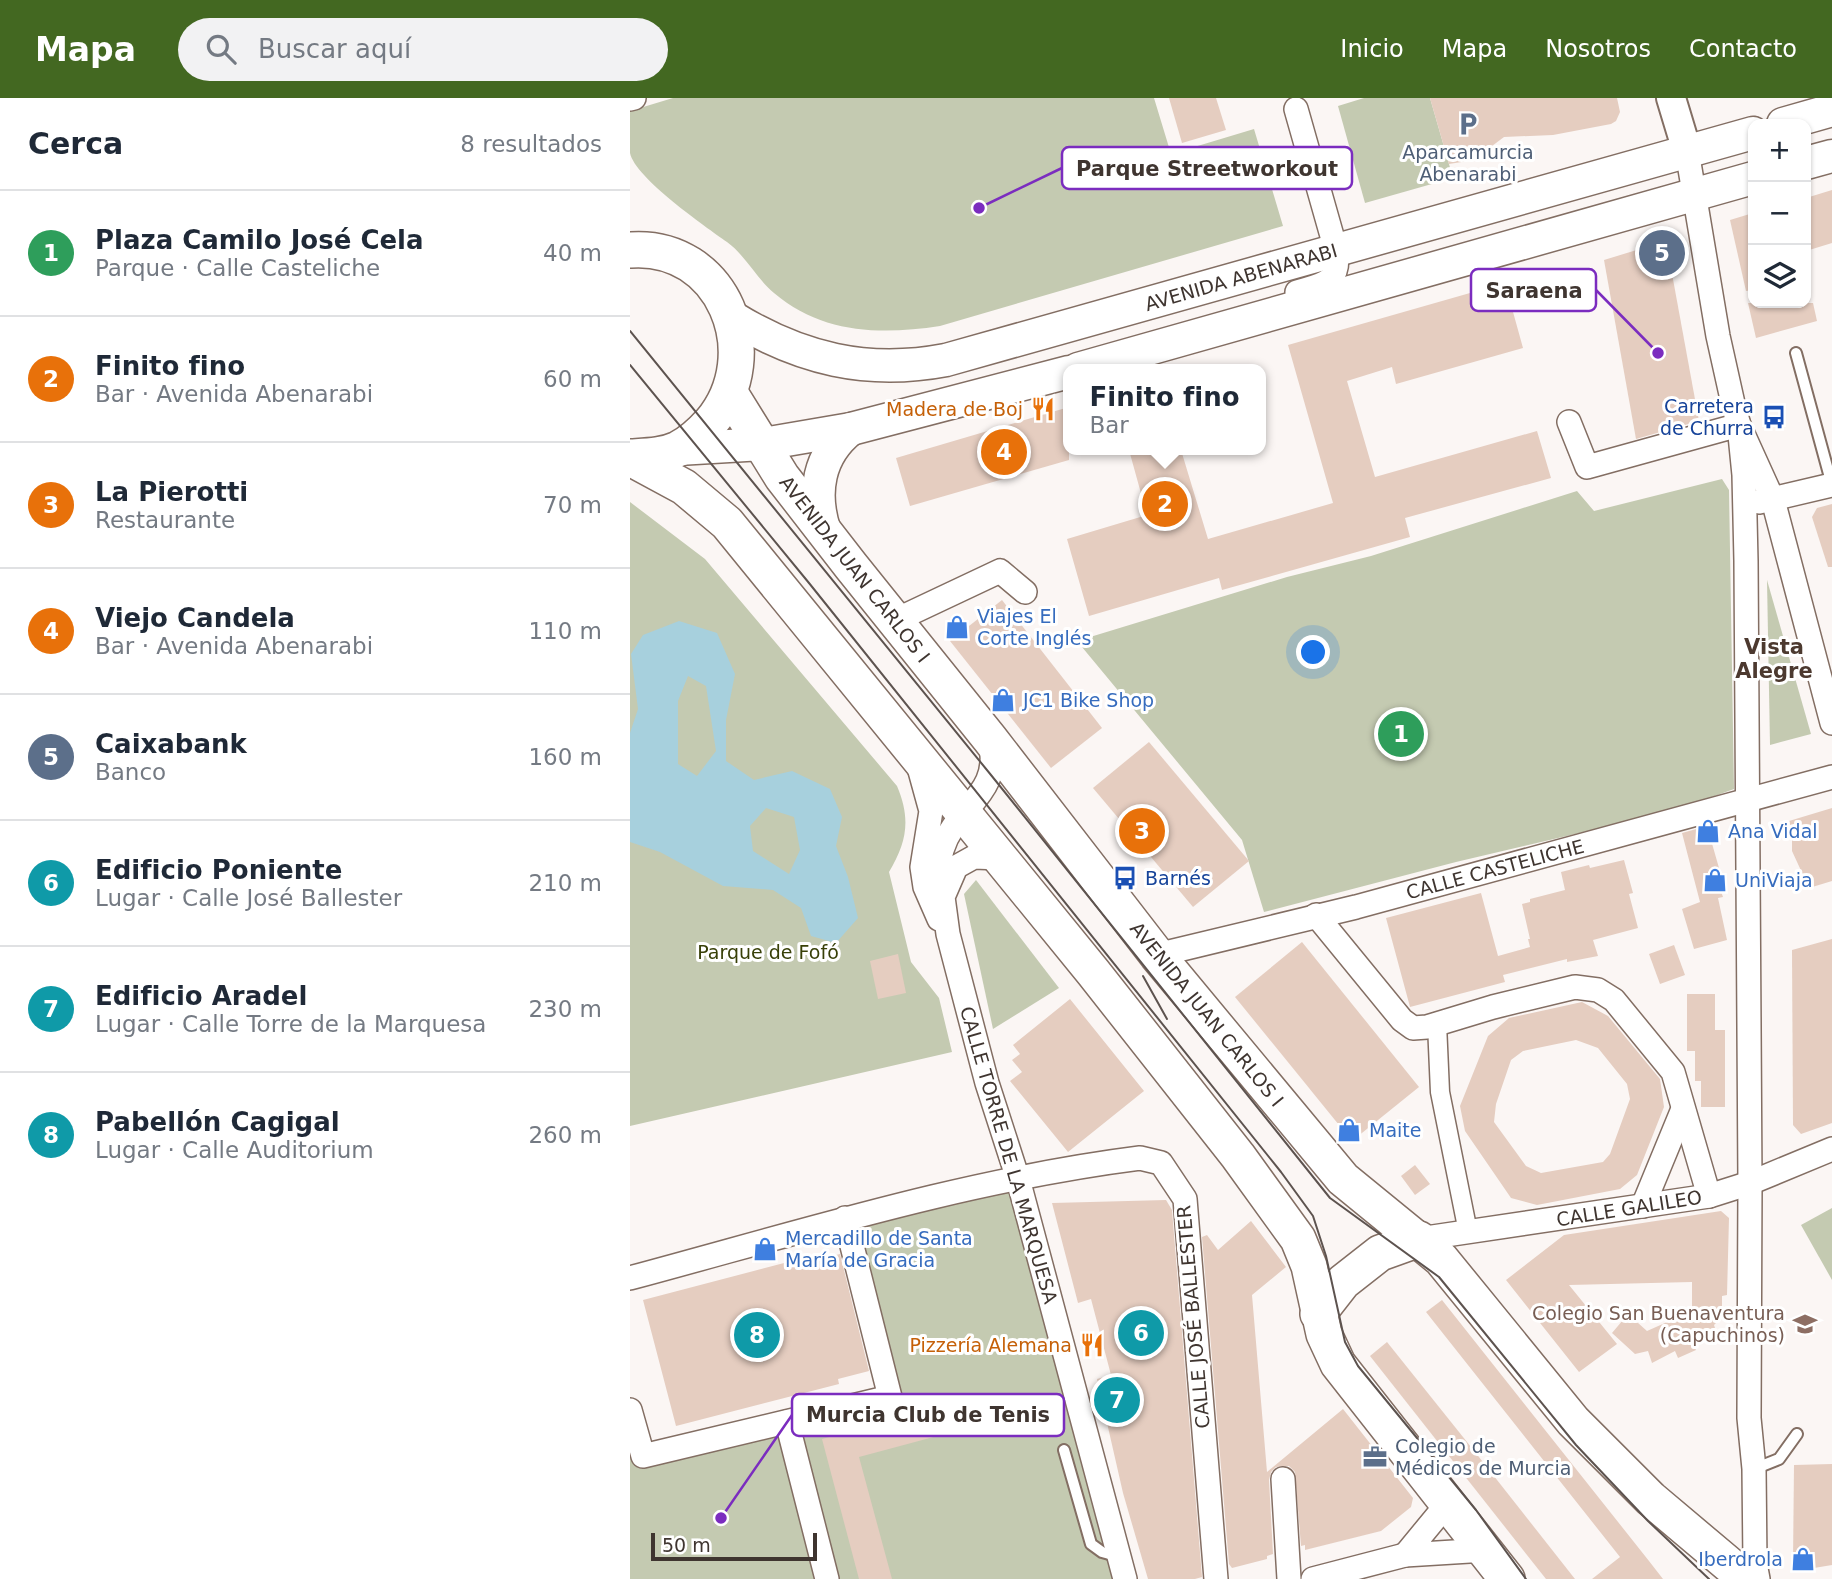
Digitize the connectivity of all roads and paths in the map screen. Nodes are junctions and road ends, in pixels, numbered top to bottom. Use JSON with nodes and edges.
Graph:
{"nodes":[{"id":1,"x":1671,"y":98,"type":"edge"},
{"id":2,"x":1296,"y":110,"type":"dead end"},
{"id":3,"x":1832,"y":110,"type":"edge"},
{"id":4,"x":1800,"y":119,"type":"edge"},
{"id":5,"x":1832,"y":124,"type":"edge"},
{"id":6,"x":1811,"y":132,"type":"edge"},
{"id":7,"x":1748,"y":136,"type":"edge"},
{"id":8,"x":1748,"y":150,"type":"edge"},
{"id":9,"x":1832,"y":156,"type":"edge"},
{"id":10,"x":1811,"y":162,"type":"edge"},
{"id":11,"x":1690,"y":174,"type":"junction"},
{"id":12,"x":1748,"y":178,"type":"edge"},
{"id":13,"x":635,"y":246,"type":"edge"},
{"id":14,"x":1336,"y":250,"type":"junction"},
{"id":15,"x":732,"y":317,"type":"junction"},
{"id":16,"x":1157,"y":347,"type":"junction"},
{"id":17,"x":1796,"y":353,"type":"dead end"},
{"id":18,"x":1096,"y":364,"type":"edge"},
{"id":19,"x":1063,"y":374,"type":"edge"},
{"id":20,"x":730,"y":393,"type":"junction"},
{"id":21,"x":1569,"y":422,"type":"dead end"},
{"id":22,"x":1739,"y":425,"type":"junction"},
{"id":23,"x":852,"y":429,"type":"junction"},
{"id":24,"x":763,"y":444,"type":"junction"},
{"id":25,"x":678,"y":449,"type":"junction"},
{"id":26,"x":630,"y":457,"type":"edge"},
{"id":27,"x":1832,"y":485,"type":"edge"},
{"id":28,"x":1773,"y":500,"type":"junction"},
{"id":29,"x":1746,"y":505,"type":"junction"},
{"id":30,"x":825,"y":532,"type":"junction"},
{"id":31,"x":1025,"y":592,"type":"dead end"},
{"id":32,"x":894,"y":621,"type":"junction"},
{"id":33,"x":1832,"y":723,"type":"edge"},
{"id":34,"x":990,"y":739,"type":"junction"},
{"id":35,"x":911,"y":749,"type":"junction"},
{"id":36,"x":1832,"y":777,"type":"edge"},
{"id":37,"x":1748,"y":800,"type":"junction"},
{"id":38,"x":964,"y":814,"type":"junction"},
{"id":39,"x":1000,"y":858,"type":"junction"},
{"id":40,"x":943,"y":897,"type":"junction"},
{"id":41,"x":1316,"y":915,"type":"junction"},
{"id":42,"x":948,"y":934,"type":"junction"},
{"id":43,"x":1157,"y":955,"type":"junction"},
{"id":44,"x":1437,"y":1024,"type":"junction"},
{"id":45,"x":1683,"y":1109,"type":"junction"},
{"id":46,"x":1832,"y":1149,"type":"edge"},
{"id":47,"x":1018,"y":1179,"type":"junction"},
{"id":48,"x":1750,"y":1183,"type":"junction"},
{"id":49,"x":1709,"y":1196,"type":"junction"},
{"id":50,"x":1643,"y":1206,"type":"junction"},
{"id":51,"x":845,"y":1218,"type":"junction"},
{"id":52,"x":1468,"y":1232,"type":"junction"},
{"id":53,"x":1419,"y":1239,"type":"junction"},
{"id":54,"x":630,"y":1278,"type":"edge"},
{"id":55,"x":1318,"y":1314,"type":"junction"},
{"id":56,"x":630,"y":1410,"type":"edge"},
{"id":57,"x":787,"y":1422,"type":"junction"},
{"id":58,"x":1797,"y":1434,"type":"dead end"},
{"id":59,"x":1064,"y":1450,"type":"dead end"},
{"id":60,"x":1754,"y":1469,"type":"junction"},
{"id":61,"x":1283,"y":1479,"type":"dead end"},
{"id":62,"x":1447,"y":1504,"type":"junction"},
{"id":63,"x":1486,"y":1550,"type":"junction"},
{"id":64,"x":1405,"y":1555,"type":"junction"},
{"id":65,"x":1122,"y":1573,"type":"edge"},
{"id":66,"x":827,"y":1579,"type":"edge"},
{"id":67,"x":1216,"y":1579,"type":"edge"},
{"id":68,"x":1289,"y":1579,"type":"edge"},
{"id":69,"x":1313,"y":1579,"type":"edge"},
{"id":70,"x":1507,"y":1579,"type":"edge"},
{"id":71,"x":1746,"y":1579,"type":"edge"},
{"id":72,"x":1758,"y":1579,"type":"edge"}],
"edges":[{"from":1,"to":11,"type":"street"},
{"from":2,"to":14,"type":"street"},
{"from":3,"to":4,"type":"main road"},
{"from":5,"to":6,"type":"street"},
{"from":7,"to":11,"type":"main road","name":"AVENIDA ABENARABI"},
{"from":8,"to":11,"type":"street"},
{"from":9,"to":10,"type":"main road"},
{"from":11,"to":12,"type":"main road","name":"AVENIDA ABENARABI"},
{"from":11,"to":14,"type":"main road","name":"AVENIDA ABENARABI"},
{"from":11,"to":16,"type":"main road","name":"AVENIDA ABENARABI"},
{"from":11,"to":22,"type":"street"},
{"from":13,"to":15,"type":"main road"},
{"from":14,"to":15,"type":"main road","name":"AVENIDA ABENARABI"},
{"from":14,"to":16,"type":"street"},
{"from":15,"to":20,"type":"main road"},
{"from":16,"to":18,"type":"main road","name":"AVENIDA ABENARABI"},
{"from":17,"to":27,"type":"lane"},
{"from":19,"to":23,"type":"main road"},
{"from":20,"to":24,"type":"main road","name":"AVENIDA JUAN CARLOS I"},
{"from":20,"to":25,"type":"main road"},
{"from":21,"to":22,"type":"street"},
{"from":22,"to":28,"type":"street"},
{"from":22,"to":29,"type":"street"},
{"from":23,"to":24,"type":"main road"},
{"from":23,"to":30,"type":"main road"},
{"from":24,"to":25,"type":"main road"},
{"from":24,"to":30,"type":"main road","name":"AVENIDA JUAN CARLOS I"},
{"from":25,"to":26,"type":"main road"},
{"from":26,"to":35,"type":"main road"},
{"from":27,"to":28,"type":"street"},
{"from":28,"to":29,"type":"street"},
{"from":28,"to":33,"type":"street"},
{"from":29,"to":37,"type":"street"},
{"from":30,"to":32,"type":"main road","name":"AVENIDA JUAN CARLOS I"},
{"from":31,"to":32,"type":"street"},
{"from":32,"to":34,"type":"main road","name":"AVENIDA JUAN CARLOS I"},
{"from":34,"to":38,"type":"street","name":"CALLE TORRE DE LA MARQUESA"},
{"from":34,"to":43,"type":"main road","name":"AVENIDA JUAN CARLOS I"},
{"from":35,"to":38,"type":"main road"},
{"from":35,"to":42,"type":"street","name":"CALLE TORRE DE LA MARQUESA"},
{"from":36,"to":37,"type":"street","name":"CALLE CASTELICHE"},
{"from":37,"to":41,"type":"street","name":"CALLE CASTELICHE"},
{"from":37,"to":48,"type":"street"},
{"from":38,"to":39,"type":"main road"},
{"from":38,"to":40,"type":"street","name":"CALLE TORRE DE LA MARQUESA"},
{"from":39,"to":40,"type":"street"},
{"from":39,"to":55,"type":"main road"},
{"from":40,"to":42,"type":"street","name":"CALLE TORRE DE LA MARQUESA"},
{"from":41,"to":43,"type":"street","name":"CALLE CASTELICHE"},
{"from":41,"to":44,"type":"street"},
{"from":42,"to":47,"type":"street","name":"CALLE TORRE DE LA MARQUESA"},
{"from":43,"to":53,"type":"main road","name":"AVENIDA JUAN CARLOS I"},
{"from":44,"to":45,"type":"street"},
{"from":44,"to":52,"type":"street"},
{"from":45,"to":49,"type":"street"},
{"from":45,"to":50,"type":"street"},
{"from":46,"to":48,"type":"street","name":"CALLE GALILEO"},
{"from":47,"to":51,"type":"street","name":"CALLE JOSÉ BALLESTER"},
{"from":47,"to":65,"type":"street","name":"CALLE TORRE DE LA MARQUESA"},
{"from":47,"to":67,"type":"street","name":"CALLE JOSÉ BALLESTER"},
{"from":48,"to":49,"type":"street","name":"CALLE GALILEO"},
{"from":48,"to":60,"type":"street"},
{"from":49,"to":50,"type":"street","name":"CALLE GALILEO"},
{"from":50,"to":52,"type":"street","name":"CALLE GALILEO"},
{"from":51,"to":54,"type":"street","name":"CALLE JOSÉ BALLESTER"},
{"from":51,"to":57,"type":"street"},
{"from":52,"to":53,"type":"street","name":"CALLE GALILEO"},
{"from":53,"to":55,"type":"main road"},
{"from":53,"to":71,"type":"main road","name":"AVENIDA JUAN CARLOS I"},
{"from":55,"to":62,"type":"main road"},
{"from":56,"to":57,"type":"street"},
{"from":57,"to":66,"type":"street"},
{"from":58,"to":60,"type":"lane"},
{"from":59,"to":65,"type":"lane"},
{"from":60,"to":72,"type":"street"},
{"from":61,"to":68,"type":"street"},
{"from":62,"to":63,"type":"main road"},
{"from":62,"to":64,"type":"street"},
{"from":63,"to":64,"type":"street"},
{"from":63,"to":70,"type":"main road"},
{"from":64,"to":69,"type":"street"}]}
